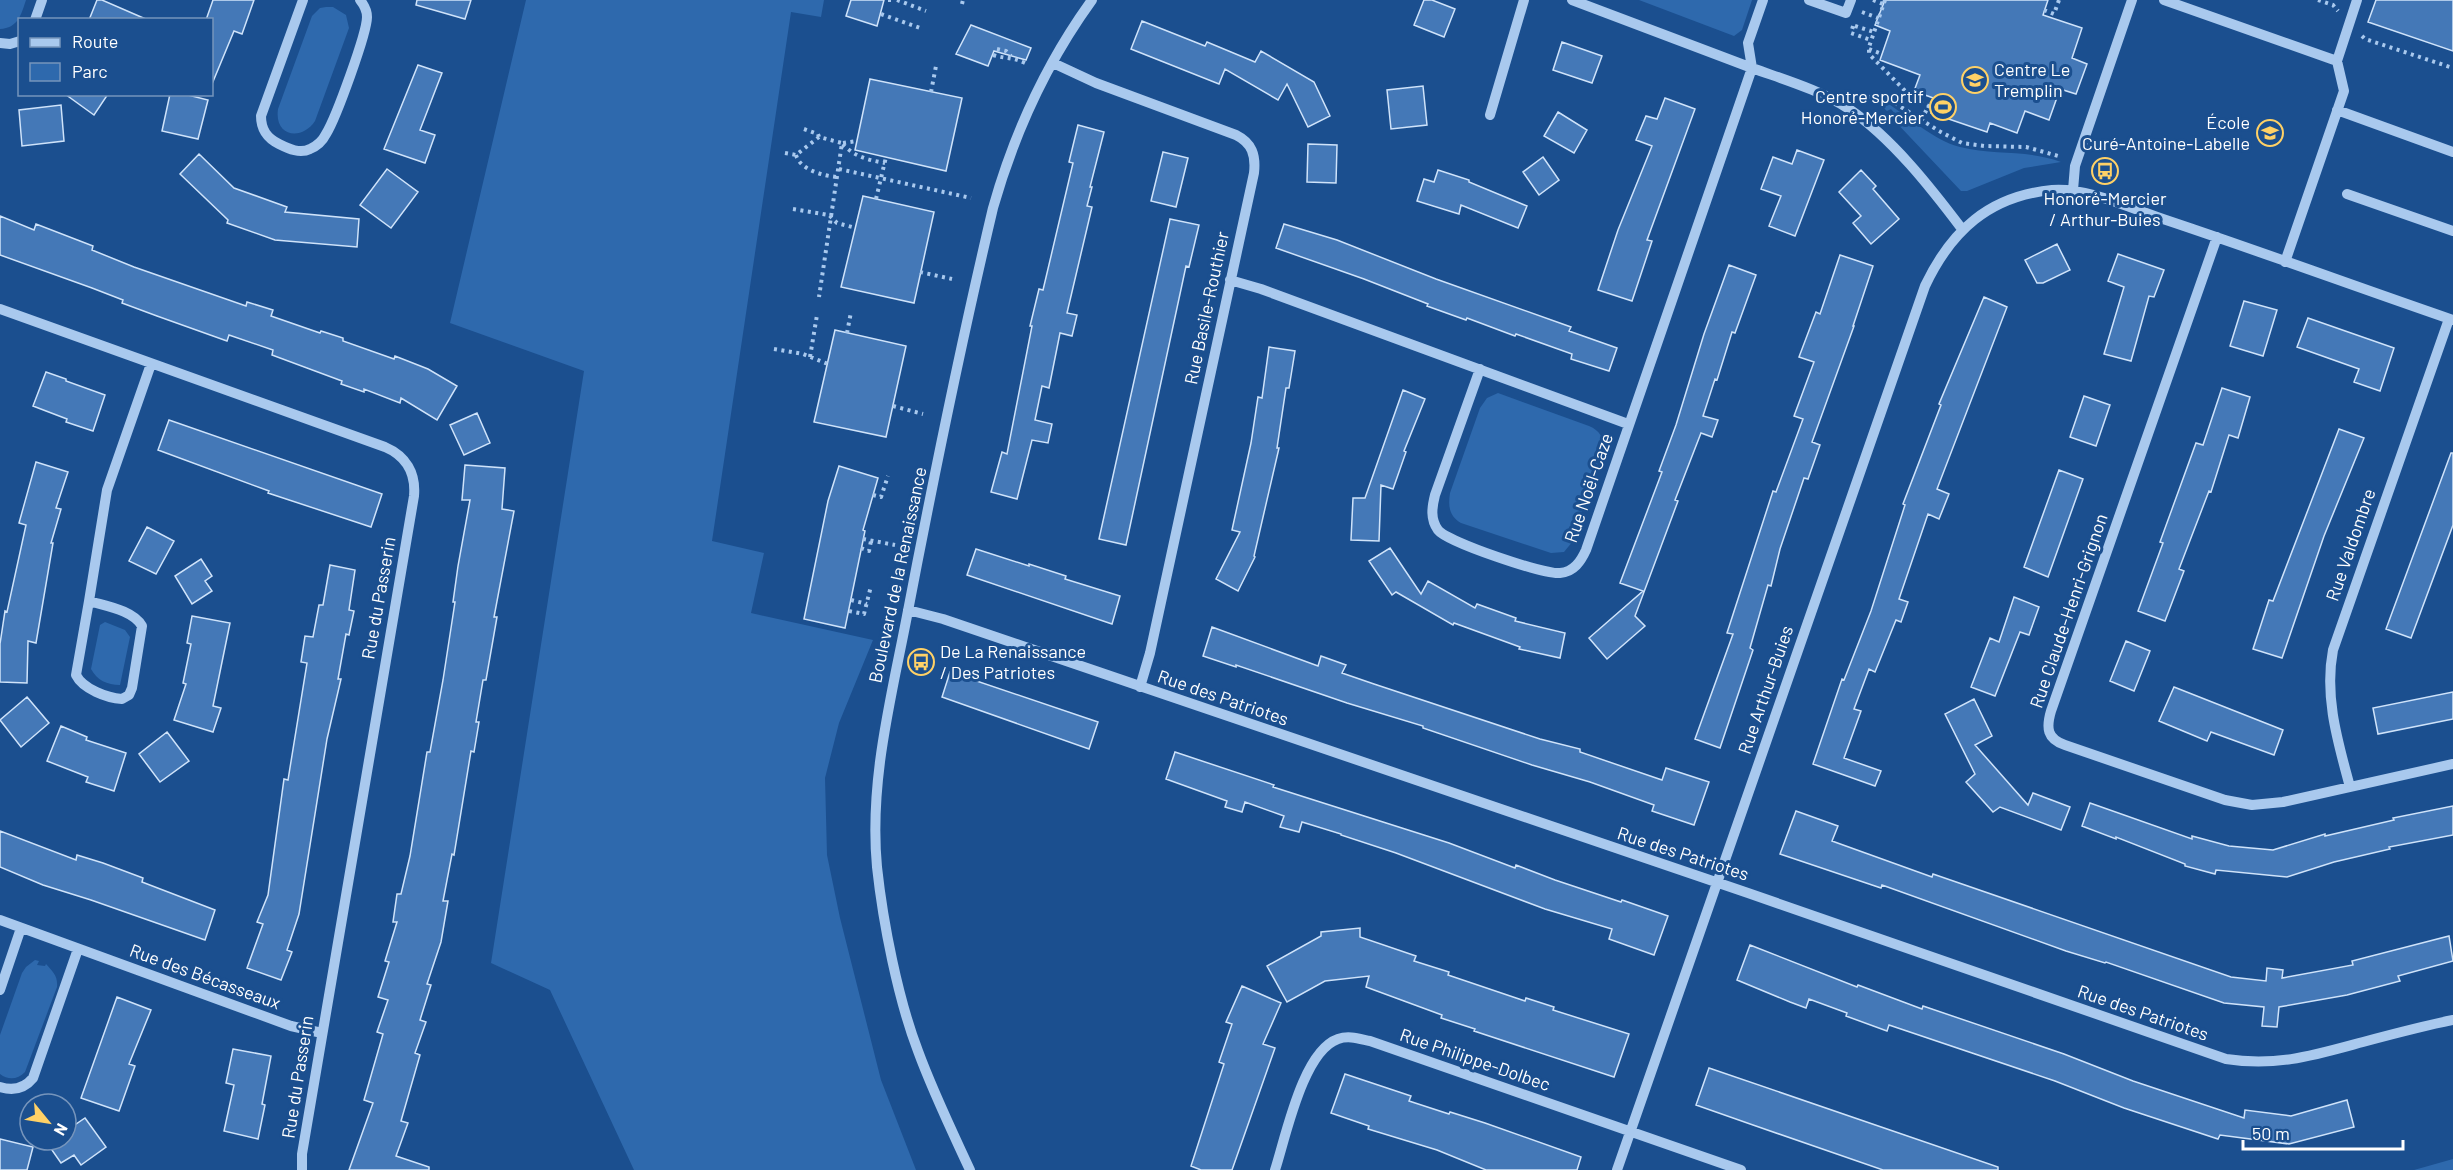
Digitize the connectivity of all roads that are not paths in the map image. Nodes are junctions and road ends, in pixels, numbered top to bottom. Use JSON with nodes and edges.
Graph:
{"nodes":[{"id":1,"x":42,"y":0,"type":"edge"},
{"id":2,"x":303,"y":0,"type":"edge"},
{"id":3,"x":360,"y":0,"type":"edge"},
{"id":4,"x":1092,"y":0,"type":"edge"},
{"id":5,"x":1524,"y":0,"type":"edge"},
{"id":6,"x":1572,"y":0,"type":"edge"},
{"id":7,"x":1763,"y":0,"type":"edge"},
{"id":8,"x":1809,"y":0,"type":"edge"},
{"id":9,"x":1851,"y":0,"type":"edge"},
{"id":10,"x":2132,"y":0,"type":"edge"},
{"id":11,"x":2164,"y":0,"type":"edge"},
{"id":12,"x":2357,"y":0,"type":"edge"},
{"id":13,"x":36,"y":18,"type":"edge"},
{"id":14,"x":18,"y":42,"type":"edge"},
{"id":15,"x":0,"y":43,"type":"edge"},
{"id":16,"x":2337,"y":61,"type":"junction"},
{"id":17,"x":1053,"y":63,"type":"junction"},
{"id":18,"x":1752,"y":68,"type":"junction"},
{"id":19,"x":2337,"y":110,"type":"junction"},
{"id":20,"x":1490,"y":115,"type":"dead end"},
{"id":21,"x":2453,"y":152,"type":"edge"},
{"id":22,"x":2073,"y":190,"type":"junction"},
{"id":23,"x":2347,"y":194,"type":"dead end"},
{"id":24,"x":1962,"y":229,"type":"junction"},
{"id":25,"x":2453,"y":231,"type":"edge"},
{"id":26,"x":2217,"y":237,"type":"junction"},
{"id":27,"x":2285,"y":261,"type":"junction"},
{"id":28,"x":1230,"y":280,"type":"junction"},
{"id":29,"x":0,"y":309,"type":"edge"},
{"id":30,"x":2451,"y":320,"type":"edge"},
{"id":31,"x":151,"y":364,"type":"junction"},
{"id":32,"x":1480,"y":369,"type":"junction"},
{"id":33,"x":1628,"y":424,"type":"junction"},
{"id":34,"x":89,"y":601,"type":"junction"},
{"id":35,"x":908,"y":610,"type":"junction"},
{"id":36,"x":1140,"y":687,"type":"junction"},
{"id":37,"x":2453,"y":765,"type":"edge"},
{"id":38,"x":2350,"y":787,"type":"junction"},
{"id":39,"x":1717,"y":883,"type":"junction"},
{"id":40,"x":0,"y":920,"type":"edge"},
{"id":41,"x":21,"y":928,"type":"junction"},
{"id":42,"x":78,"y":949,"type":"junction"},
{"id":43,"x":0,"y":990,"type":"edge"},
{"id":44,"x":2453,"y":1020,"type":"edge"},
{"id":45,"x":322,"y":1033,"type":"junction"},
{"id":46,"x":0,"y":1087,"type":"edge"},
{"id":47,"x":1630,"y":1132,"type":"junction"},
{"id":48,"x":302,"y":1170,"type":"edge"},
{"id":49,"x":970,"y":1170,"type":"edge"},
{"id":50,"x":1275,"y":1170,"type":"edge"},
{"id":51,"x":1617,"y":1170,"type":"edge"},
{"id":52,"x":1741,"y":1170,"type":"edge"}],
"edges":[{"from":1,"to":13,"type":"street"},
{"from":2,"to":3,"type":"street"},
{"from":4,"to":17,"type":"street","name":"Boulevard de la Renaissance"},
{"from":5,"to":20,"type":"street"},
{"from":6,"to":18,"type":"street"},
{"from":7,"to":18,"type":"street"},
{"from":8,"to":9,"type":"street"},
{"from":10,"to":22,"type":"street"},
{"from":11,"to":16,"type":"street"},
{"from":12,"to":16,"type":"street"},
{"from":14,"to":15,"type":"street"},
{"from":16,"to":19,"type":"street"},
{"from":17,"to":28,"type":"street","name":"Rue Basile-Routhier"},
{"from":17,"to":35,"type":"street","name":"Boulevard de la Renaissance"},
{"from":18,"to":24,"type":"street"},
{"from":18,"to":33,"type":"street","name":"Rue Noël-Caze"},
{"from":19,"to":21,"type":"street"},
{"from":19,"to":27,"type":"street"},
{"from":22,"to":24,"type":"street"},
{"from":22,"to":26,"type":"street"},
{"from":23,"to":25,"type":"street"},
{"from":24,"to":39,"type":"street","name":"Rue Arthur-Buies"},
{"from":26,"to":27,"type":"street"},
{"from":26,"to":38,"type":"street","name":"Rue Claude-Henri-Grignon"},
{"from":27,"to":30,"type":"street"},
{"from":28,"to":32,"type":"street","name":"Rue Noël-Caze"},
{"from":28,"to":36,"type":"street","name":"Rue Basile-Routhier"},
{"from":29,"to":31,"type":"street","name":"Rue du Passerin"},
{"from":30,"to":38,"type":"street","name":"Rue Valdombre"},
{"from":31,"to":34,"type":"street"},
{"from":31,"to":45,"type":"street","name":"Rue du Passerin"},
{"from":32,"to":33,"type":"street","name":"Rue Noël-Caze"},
{"from":32,"to":33,"type":"street","name":"Rue Noël-Caze"},
{"from":34,"to":34,"type":"street"},
{"from":35,"to":36,"type":"street","name":"Rue des Patriotes"},
{"from":35,"to":49,"type":"street","name":"Boulevard de la Renaissance"},
{"from":36,"to":39,"type":"street","name":"Rue des Patriotes"},
{"from":37,"to":38,"type":"street","name":"Rue Claude-Henri-Grignon"},
{"from":39,"to":44,"type":"street","name":"Rue des Patriotes"},
{"from":39,"to":47,"type":"street","name":"Rue Arthur-Buies"},
{"from":40,"to":41,"type":"street","name":"Rue des Bécasseaux"},
{"from":41,"to":42,"type":"street","name":"Rue des Bécasseaux"},
{"from":41,"to":43,"type":"street"},
{"from":42,"to":45,"type":"street","name":"Rue des Bécasseaux"},
{"from":42,"to":46,"type":"street"},
{"from":45,"to":48,"type":"street","name":"Rue du Passerin"},
{"from":47,"to":50,"type":"street","name":"Rue Philippe-Dolbec"},
{"from":47,"to":51,"type":"street","name":"Rue Arthur-Buies"},
{"from":47,"to":52,"type":"street","name":"Rue Philippe-Dolbec"}]}
